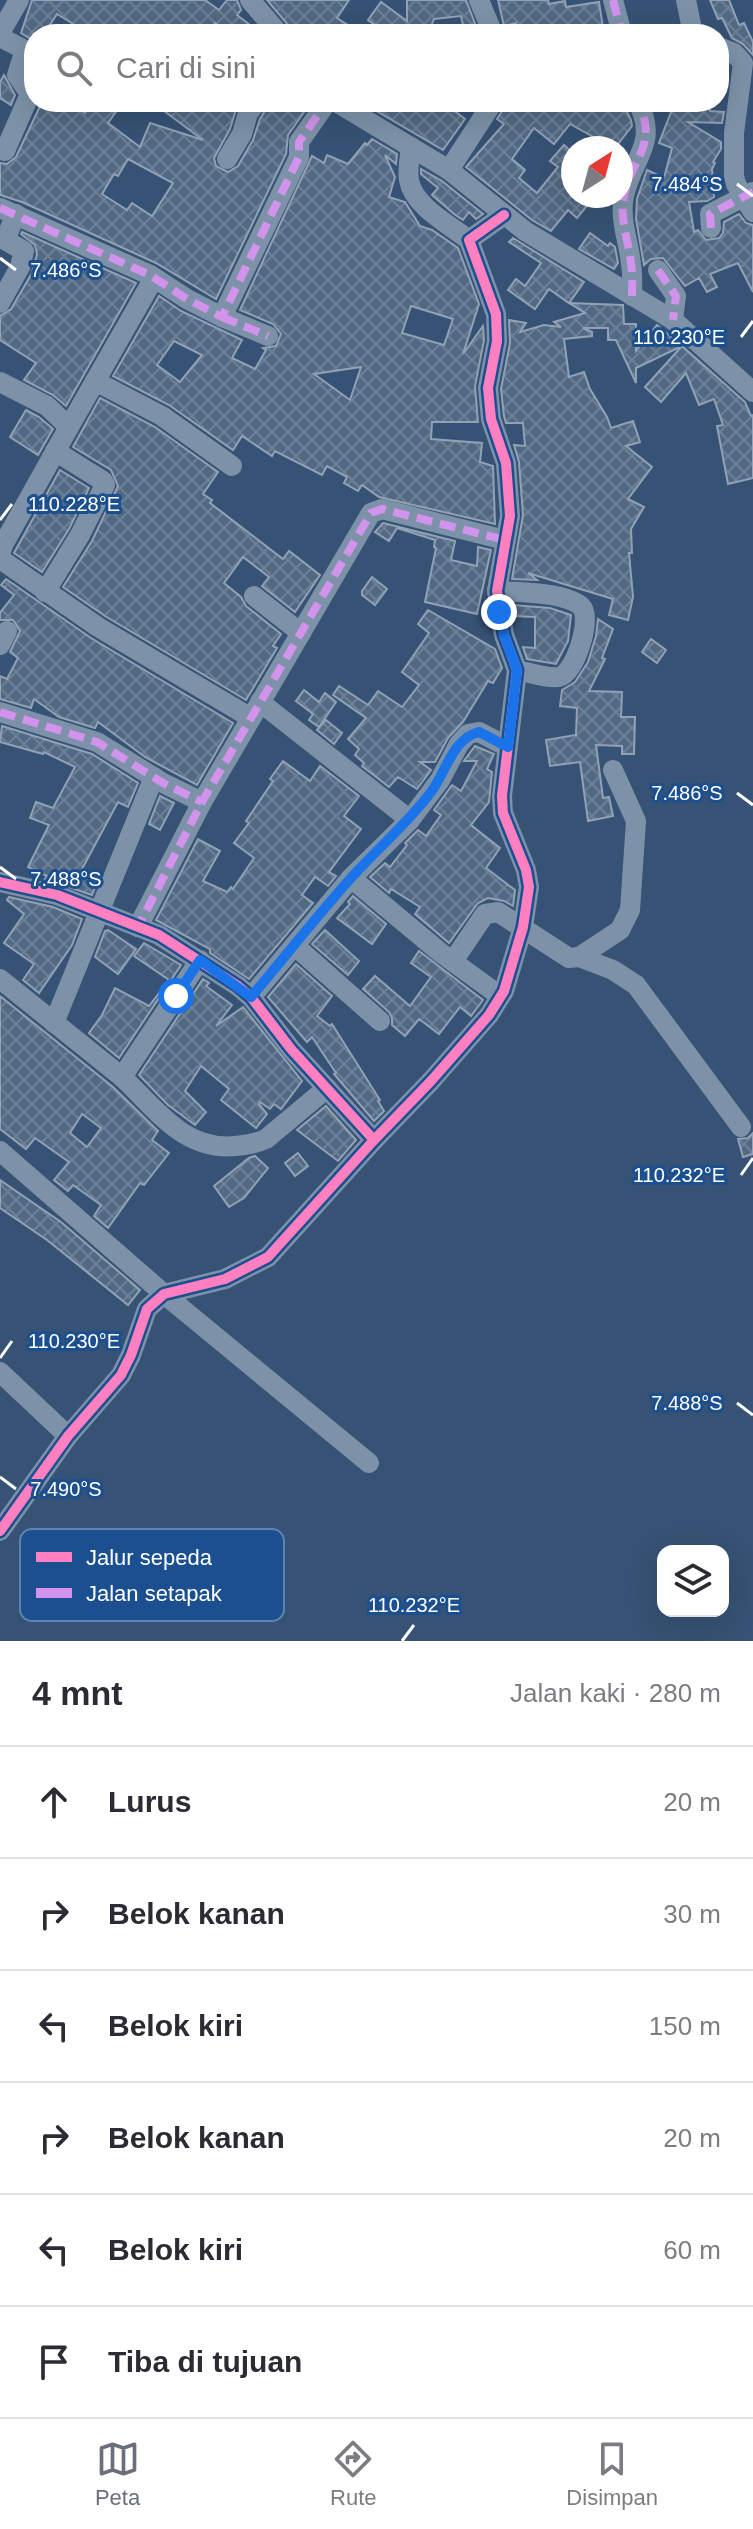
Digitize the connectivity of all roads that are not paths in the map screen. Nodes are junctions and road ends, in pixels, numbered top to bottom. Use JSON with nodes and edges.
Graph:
{"nodes":[{"id":1,"x":19,"y":0,"type":"edge"},
{"id":2,"x":250,"y":0,"type":"edge"},
{"id":3,"x":479,"y":0,"type":"edge"},
{"id":4,"x":613,"y":0,"type":"edge"},
{"id":5,"x":686,"y":0,"type":"edge"},
{"id":6,"x":270,"y":24,"type":"edge"},
{"id":7,"x":489,"y":24,"type":"edge"},
{"id":8,"x":619,"y":24,"type":"edge"},
{"id":9,"x":691,"y":24,"type":"edge"},
{"id":10,"x":0,"y":32,"type":"edge"},
{"id":11,"x":24,"y":49,"type":"edge"},
{"id":12,"x":729,"y":51,"type":"edge"},
{"id":13,"x":24,"y":53,"type":"edge"},
{"id":14,"x":24,"y":86,"type":"edge"},
{"id":15,"x":24,"y":108,"type":"edge"},
{"id":16,"x":249,"y":112,"type":"edge"},
{"id":17,"x":320,"y":112,"type":"edge"},
{"id":18,"x":353,"y":112,"type":"edge"},
{"id":19,"x":487,"y":112,"type":"edge"},
{"id":20,"x":642,"y":112,"type":"edge"},
{"id":21,"x":411,"y":147,"type":"junction"},
{"id":22,"x":5,"y":151,"type":"dead end"},
{"id":23,"x":227,"y":159,"type":"dead end"},
{"id":24,"x":449,"y":170,"type":"junction"},
{"id":25,"x":750,"y":200,"type":"edge"},
{"id":26,"x":8,"y":211,"type":"edge"},
{"id":27,"x":504,"y":215,"type":"junction"},
{"id":28,"x":711,"y":228,"type":"dead end"},
{"id":29,"x":469,"y":240,"type":"junction"},
{"id":30,"x":658,"y":270,"type":"dead end"},
{"id":31,"x":154,"y":278,"type":"junction"},
{"id":32,"x":632,"y":296,"type":"junction"},
{"id":33,"x":0,"y":303,"type":"edge"},
{"id":34,"x":222,"y":317,"type":"junction"},
{"id":35,"x":673,"y":320,"type":"junction"},
{"id":36,"x":268,"y":336,"type":"dead end"},
{"id":37,"x":95,"y":381,"type":"junction"},
{"id":38,"x":0,"y":382,"type":"edge"},
{"id":39,"x":753,"y":392,"type":"edge"},
{"id":40,"x":69,"y":427,"type":"junction"},
{"id":41,"x":55,"y":451,"type":"junction"},
{"id":42,"x":232,"y":466,"type":"dead end"},
{"id":43,"x":500,"y":539,"type":"junction"},
{"id":44,"x":497,"y":591,"type":"junction"},
{"id":45,"x":45,"y":592,"type":"junction"},
{"id":46,"x":254,"y":596,"type":"dead end"},
{"id":47,"x":301,"y":633,"type":"junction"},
{"id":48,"x":517,"y":670,"type":"junction"},
{"id":49,"x":255,"y":710,"type":"junction"},
{"id":50,"x":0,"y":712,"type":"edge"},
{"id":51,"x":508,"y":747,"type":"junction"},
{"id":52,"x":613,"y":770,"type":"dead end"},
{"id":53,"x":154,"y":777,"type":"junction"},
{"id":54,"x":202,"y":802,"type":"junction"},
{"id":55,"x":410,"y":820,"type":"junction"},
{"id":56,"x":351,"y":878,"type":"junction"},
{"id":57,"x":0,"y":882,"type":"edge"},
{"id":58,"x":98,"y":911,"type":"junction"},
{"id":59,"x":138,"y":927,"type":"junction"},
{"id":60,"x":523,"y":927,"type":"junction"},
{"id":61,"x":295,"y":946,"type":"junction"},
{"id":62,"x":579,"y":957,"type":"junction"},
{"id":63,"x":200,"y":960,"type":"junction"},
{"id":64,"x":453,"y":961,"type":"junction"},
{"id":65,"x":0,"y":979,"type":"edge"},
{"id":66,"x":500,"y":996,"type":"junction"},
{"id":67,"x":251,"y":997,"type":"junction"},
{"id":68,"x":380,"y":1021,"type":"dead end"},
{"id":69,"x":54,"y":1023,"type":"junction"},
{"id":70,"x":122,"y":1077,"type":"junction"},
{"id":71,"x":327,"y":1088,"type":"junction"},
{"id":72,"x":741,"y":1127,"type":"dead end"},
{"id":73,"x":374,"y":1140,"type":"junction"},
{"id":74,"x":0,"y":1151,"type":"edge"},
{"id":75,"x":164,"y":1294,"type":"junction"},
{"id":76,"x":0,"y":1372,"type":"edge"},
{"id":77,"x":68,"y":1436,"type":"junction"},
{"id":78,"x":369,"y":1463,"type":"dead end"},
{"id":79,"x":0,"y":1531,"type":"edge"}],
"edges":[{"from":1,"to":10,"type":"street"},
{"from":2,"to":6,"type":"street"},
{"from":3,"to":7,"type":"street"},
{"from":4,"to":8,"type":"street"},
{"from":5,"to":9,"type":"street"},
{"from":10,"to":11,"type":"street"},
{"from":12,"to":25,"type":"street"},
{"from":13,"to":14,"type":"street"},
{"from":15,"to":22,"type":"street"},
{"from":16,"to":23,"type":"street"},
{"from":17,"to":34,"type":"street"},
{"from":18,"to":21,"type":"street"},
{"from":19,"to":24,"type":"street"},
{"from":20,"to":32,"type":"street"},
{"from":21,"to":24,"type":"street"},
{"from":21,"to":29,"type":"street"},
{"from":24,"to":27,"type":"street"},
{"from":25,"to":28,"type":"street"},
{"from":26,"to":31,"type":"street"},
{"from":26,"to":33,"type":"street"},
{"from":27,"to":29,"type":"street"},
{"from":27,"to":32,"type":"street"},
{"from":29,"to":43,"type":"street"},
{"from":30,"to":35,"type":"street"},
{"from":31,"to":34,"type":"street"},
{"from":31,"to":37,"type":"street"},
{"from":32,"to":35,"type":"street"},
{"from":34,"to":36,"type":"street"},
{"from":35,"to":39,"type":"street"},
{"from":37,"to":40,"type":"street"},
{"from":37,"to":42,"type":"street"},
{"from":38,"to":40,"type":"street"},
{"from":40,"to":41,"type":"street"},
{"from":41,"to":45,"type":"street"},
{"from":41,"to":45,"type":"street"},
{"from":43,"to":44,"type":"street"},
{"from":43,"to":47,"type":"street"},
{"from":44,"to":48,"type":"street"},
{"from":44,"to":48,"type":"street"},
{"from":45,"to":49,"type":"street"},
{"from":46,"to":47,"type":"street"},
{"from":47,"to":49,"type":"street"},
{"from":48,"to":51,"type":"street"},
{"from":49,"to":54,"type":"street"},
{"from":49,"to":55,"type":"street"},
{"from":50,"to":53,"type":"street"},
{"from":51,"to":55,"type":"street"},
{"from":51,"to":60,"type":"street"},
{"from":52,"to":62,"type":"street"},
{"from":53,"to":54,"type":"street"},
{"from":53,"to":58,"type":"street"},
{"from":54,"to":59,"type":"street"},
{"from":55,"to":56,"type":"street"},
{"from":56,"to":61,"type":"street"},
{"from":56,"to":64,"type":"street"},
{"from":57,"to":58,"type":"street"},
{"from":58,"to":59,"type":"street"},
{"from":58,"to":69,"type":"street"},
{"from":59,"to":63,"type":"street"},
{"from":60,"to":62,"type":"street"},
{"from":60,"to":64,"type":"street"},
{"from":60,"to":66,"type":"street"},
{"from":61,"to":67,"type":"street"},
{"from":61,"to":68,"type":"street"},
{"from":62,"to":72,"type":"street"},
{"from":63,"to":67,"type":"street"},
{"from":63,"to":70,"type":"street"},
{"from":64,"to":66,"type":"street"},
{"from":65,"to":69,"type":"street"},
{"from":66,"to":73,"type":"street"},
{"from":67,"to":71,"type":"street"},
{"from":69,"to":70,"type":"street"},
{"from":70,"to":71,"type":"street"},
{"from":71,"to":73,"type":"street"},
{"from":73,"to":75,"type":"street"},
{"from":74,"to":75,"type":"street"},
{"from":75,"to":77,"type":"street"},
{"from":75,"to":78,"type":"street"},
{"from":76,"to":77,"type":"street"},
{"from":77,"to":79,"type":"street"}]}
